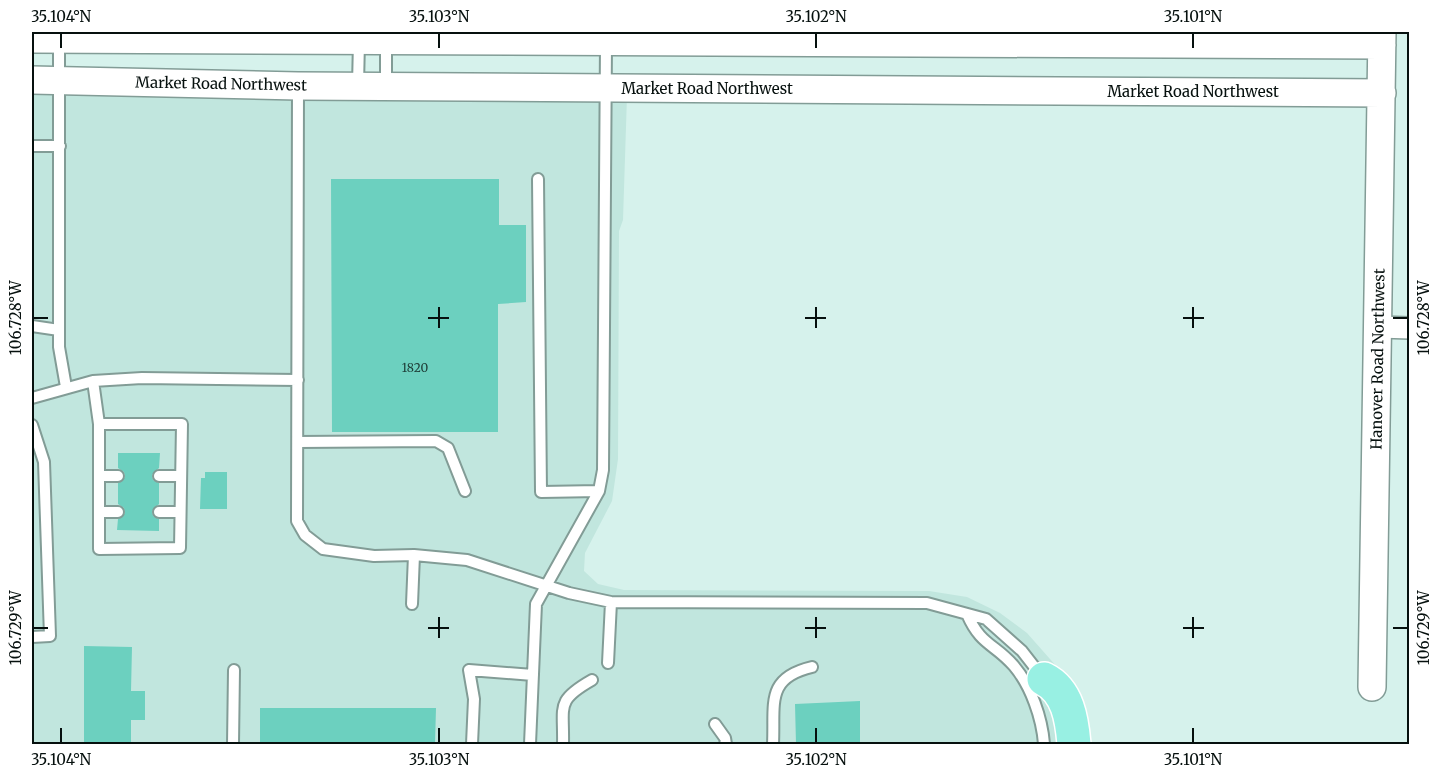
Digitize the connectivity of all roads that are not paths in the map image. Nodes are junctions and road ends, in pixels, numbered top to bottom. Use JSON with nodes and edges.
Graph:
{"nodes":[{"id":1,"x":359,"y":36,"type":"edge"},
{"id":2,"x":386,"y":36,"type":"edge"},
{"id":3,"x":1382,"y":38,"type":"edge"},
{"id":4,"x":32,"y":39,"type":"edge"},
{"id":5,"x":59,"y":39,"type":"junction"},
{"id":6,"x":606,"y":43,"type":"junction"},
{"id":7,"x":32,"y":80,"type":"edge"},
{"id":8,"x":59,"y":80,"type":"junction"},
{"id":9,"x":298,"y":86,"type":"junction"},
{"id":10,"x":358,"y":87,"type":"junction"},
{"id":11,"x":386,"y":87,"type":"junction"},
{"id":12,"x":606,"y":88,"type":"junction"},
{"id":13,"x":1382,"y":93,"type":"junction"},
{"id":14,"x":32,"y":146,"type":"edge"},
{"id":15,"x":60,"y":146,"type":"junction"},
{"id":16,"x":538,"y":179,"type":"dead end"},
{"id":17,"x":32,"y":326,"type":"edge"},
{"id":18,"x":1379,"y":327,"type":"junction"},
{"id":19,"x":1410,"y":328,"type":"edge"},
{"id":20,"x":59,"y":330,"type":"junction"},
{"id":21,"x":298,"y":380,"type":"junction"},
{"id":22,"x":93,"y":381,"type":"junction"},
{"id":23,"x":66,"y":387,"type":"junction"},
{"id":24,"x":32,"y":398,"type":"edge"},
{"id":25,"x":99,"y":424,"type":"junction"},
{"id":26,"x":32,"y":425,"type":"edge"},
{"id":27,"x":298,"y":442,"type":"junction"},
{"id":28,"x":99,"y":476,"type":"junction"},
{"id":29,"x":118,"y":476,"type":"dead end"},
{"id":30,"x":159,"y":476,"type":"dead end"},
{"id":31,"x":181,"y":476,"type":"junction"},
{"id":32,"x":465,"y":491,"type":"dead end"},
{"id":33,"x":599,"y":491,"type":"junction"},
{"id":34,"x":99,"y":512,"type":"junction"},
{"id":35,"x":118,"y":512,"type":"dead end"},
{"id":36,"x":159,"y":512,"type":"dead end"},
{"id":37,"x":180,"y":512,"type":"junction"},
{"id":38,"x":414,"y":555,"type":"junction"},
{"id":39,"x":546,"y":585,"type":"junction"},
{"id":40,"x":611,"y":602,"type":"junction"},
{"id":41,"x":412,"y":604,"type":"dead end"},
{"id":42,"x":967,"y":614,"type":"junction"},
{"id":43,"x":32,"y":637,"type":"edge"},
{"id":44,"x":608,"y":663,"type":"dead end"},
{"id":45,"x":812,"y":667,"type":"dead end"},
{"id":46,"x":234,"y":670,"type":"dead end"},
{"id":47,"x":533,"y":675,"type":"junction"},
{"id":48,"x":592,"y":680,"type":"dead end"},
{"id":49,"x":1372,"y":687,"type":"dead end"},
{"id":50,"x":1049,"y":693,"type":"joint"},
{"id":51,"x":715,"y":724,"type":"dead end"},
{"id":52,"x":233,"y":744,"type":"edge"},
{"id":53,"x":472,"y":744,"type":"edge"},
{"id":54,"x":530,"y":744,"type":"edge"},
{"id":55,"x":563,"y":744,"type":"edge"},
{"id":56,"x":726,"y":744,"type":"edge"},
{"id":57,"x":772,"y":744,"type":"edge"},
{"id":58,"x":1044,"y":744,"type":"edge"},
{"id":59,"x":1074,"y":744,"type":"edge"}],
"edges":[{"from":1,"to":2,"type":"street"},
{"from":1,"to":5,"type":"street"},
{"from":1,"to":10,"type":"lane"},
{"from":2,"to":6,"type":"street"},
{"from":2,"to":11,"type":"lane"},
{"from":3,"to":6,"type":"street"},
{"from":3,"to":13,"type":"street","name":"Hanover Road Northwest"},
{"from":4,"to":5,"type":"street"},
{"from":5,"to":8,"type":"lane"},
{"from":6,"to":12,"type":"lane"},
{"from":7,"to":8,"type":"street","name":"Market Road Northwest"},
{"from":8,"to":9,"type":"street","name":"Market Road Northwest"},
{"from":8,"to":15,"type":"lane"},
{"from":9,"to":10,"type":"street","name":"Market Road Northwest"},
{"from":9,"to":21,"type":"lane"},
{"from":10,"to":11,"type":"street","name":"Market Road Northwest"},
{"from":11,"to":12,"type":"street","name":"Market Road Northwest"},
{"from":12,"to":13,"type":"street","name":"Market Road Northwest"},
{"from":12,"to":33,"type":"lane"},
{"from":13,"to":18,"type":"street","name":"Hanover Road Northwest"},
{"from":14,"to":15,"type":"lane"},
{"from":15,"to":20,"type":"lane"},
{"from":16,"to":33,"type":"lane"},
{"from":17,"to":20,"type":"lane"},
{"from":18,"to":19,"type":"street"},
{"from":18,"to":49,"type":"street","name":"Hanover Road Northwest"},
{"from":20,"to":23,"type":"lane"},
{"from":21,"to":22,"type":"lane"},
{"from":21,"to":27,"type":"lane"},
{"from":22,"to":23,"type":"lane"},
{"from":22,"to":25,"type":"lane"},
{"from":23,"to":24,"type":"lane"},
{"from":25,"to":28,"type":"lane"},
{"from":25,"to":31,"type":"lane"},
{"from":26,"to":43,"type":"lane"},
{"from":27,"to":32,"type":"lane"},
{"from":27,"to":38,"type":"lane"},
{"from":28,"to":29,"type":"lane"},
{"from":28,"to":34,"type":"lane"},
{"from":30,"to":31,"type":"lane"},
{"from":31,"to":37,"type":"lane"},
{"from":33,"to":39,"type":"lane"},
{"from":34,"to":35,"type":"lane"},
{"from":34,"to":37,"type":"lane"},
{"from":36,"to":37,"type":"lane"},
{"from":38,"to":39,"type":"lane"},
{"from":38,"to":41,"type":"lane"},
{"from":39,"to":40,"type":"lane"},
{"from":39,"to":47,"type":"lane"},
{"from":40,"to":42,"type":"lane"},
{"from":40,"to":44,"type":"lane"},
{"from":42,"to":50,"type":"lane"},
{"from":42,"to":58,"type":"lane"},
{"from":45,"to":57,"type":"lane"},
{"from":46,"to":52,"type":"lane"},
{"from":47,"to":53,"type":"lane"},
{"from":47,"to":54,"type":"lane"},
{"from":48,"to":55,"type":"lane"},
{"from":50,"to":59,"type":"main road"},
{"from":51,"to":56,"type":"lane"}]}
